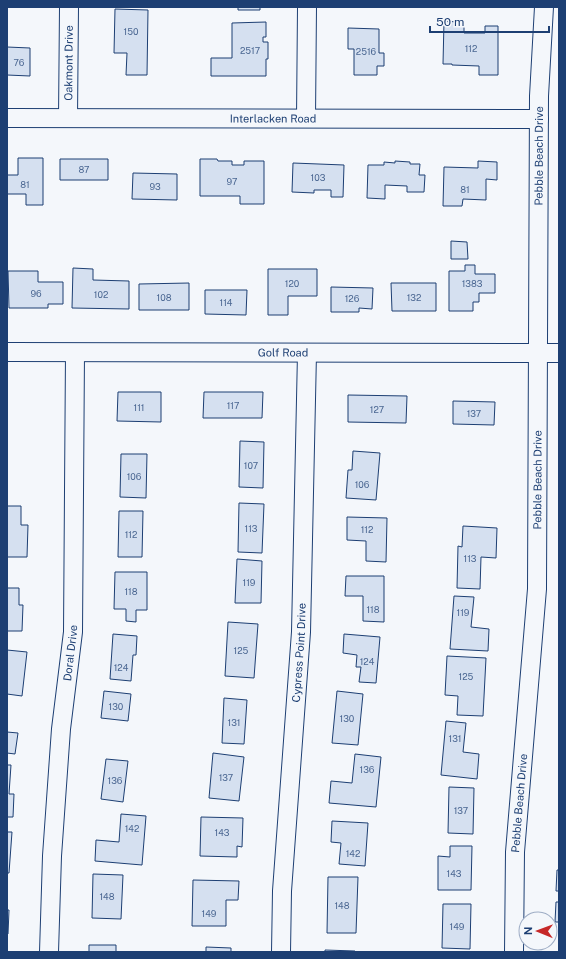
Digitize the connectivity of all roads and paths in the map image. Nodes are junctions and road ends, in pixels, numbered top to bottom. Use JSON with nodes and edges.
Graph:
{"nodes":[{"id":1,"x":69,"y":7,"type":"edge"},
{"id":2,"x":307,"y":7,"type":"edge"},
{"id":3,"x":544,"y":7,"type":"edge"},
{"id":4,"x":7,"y":118,"type":"edge"},
{"id":5,"x":68,"y":118,"type":"junction"},
{"id":6,"x":306,"y":118,"type":"junction"},
{"id":7,"x":539,"y":119,"type":"junction"},
{"id":8,"x":7,"y":352,"type":"edge"},
{"id":9,"x":75,"y":353,"type":"junction"},
{"id":10,"x":306,"y":353,"type":"junction"},
{"id":11,"x":538,"y":353,"type":"junction"},
{"id":12,"x":559,"y":353,"type":"edge"},
{"id":13,"x":49,"y":952,"type":"edge"},
{"id":14,"x":281,"y":952,"type":"edge"},
{"id":15,"x":514,"y":952,"type":"edge"}],
"edges":[{"from":1,"to":5,"type":"street","name":"Oakmont Drive"},
{"from":2,"to":6,"type":"street"},
{"from":3,"to":7,"type":"street","name":"Pebble Beach Drive"},
{"from":4,"to":5,"type":"street","name":"Interlacken Road"},
{"from":5,"to":6,"type":"street","name":"Interlacken Road"},
{"from":6,"to":7,"type":"street","name":"Interlacken Road"},
{"from":7,"to":11,"type":"street","name":"Pebble Beach Drive"},
{"from":8,"to":9,"type":"street","name":"Golf Road"},
{"from":9,"to":10,"type":"street","name":"Golf Road"},
{"from":9,"to":13,"type":"street","name":"Doral Drive"},
{"from":10,"to":11,"type":"street","name":"Golf Road"},
{"from":10,"to":14,"type":"street","name":"Cypress Point Drive"},
{"from":11,"to":12,"type":"street","name":"Golf Road"},
{"from":11,"to":15,"type":"street","name":"Pebble Beach Drive"}]}
